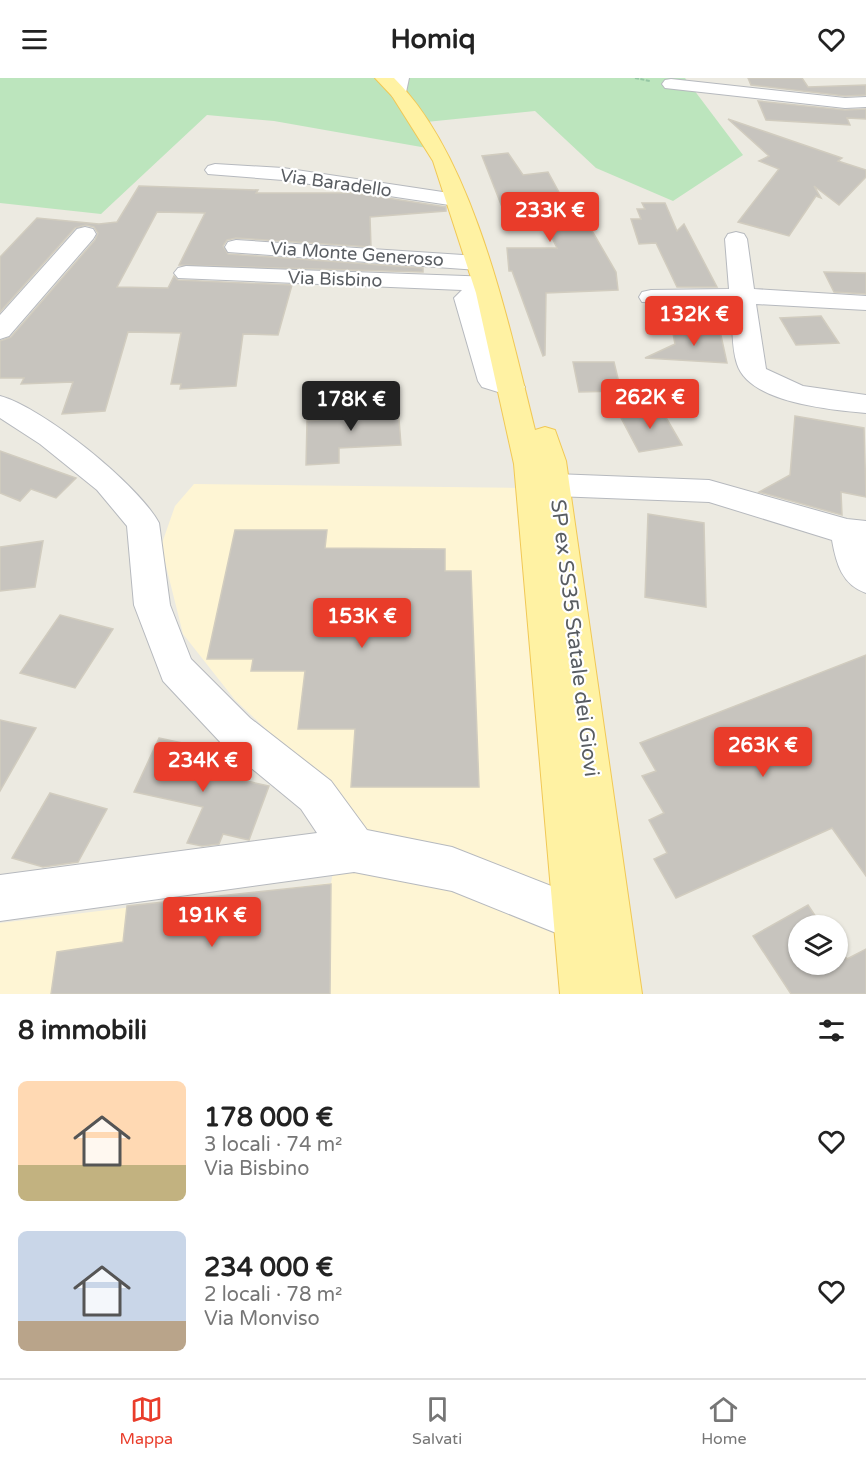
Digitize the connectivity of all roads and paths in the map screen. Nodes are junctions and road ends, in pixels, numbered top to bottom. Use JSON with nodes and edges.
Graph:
{"nodes":[{"id":1,"x":384,"y":78,"type":"edge"},
{"id":2,"x":671,"y":84,"type":"dead end"},
{"id":3,"x":399,"y":85,"type":"edge"},
{"id":4,"x":866,"y":102,"type":"edge"},
{"id":5,"x":215,"y":170,"type":"dead end"},
{"id":6,"x":456,"y":200,"type":"junction"},
{"id":7,"x":85,"y":234,"type":"dead end"},
{"id":8,"x":736,"y":239,"type":"dead end"},
{"id":9,"x":236,"y":247,"type":"dead end"},
{"id":10,"x":186,"y":273,"type":"dead end"},
{"id":11,"x":484,"y":281,"type":"junction"},
{"id":12,"x":743,"y":296,"type":"junction"},
{"id":13,"x":651,"y":297,"type":"dead end"},
{"id":14,"x":866,"y":303,"type":"edge"},
{"id":15,"x":0,"y":331,"type":"edge"},
{"id":16,"x":514,"y":400,"type":"junction"},
{"id":17,"x":866,"y":404,"type":"edge"},
{"id":18,"x":0,"y":405,"type":"edge"},
{"id":19,"x":555,"y":484,"type":"junction"},
{"id":20,"x":857,"y":533,"type":"edge"},
{"id":21,"x":866,"y":579,"type":"edge"},
{"id":22,"x":354,"y":850,"type":"junction"},
{"id":23,"x":0,"y":898,"type":"edge"},
{"id":24,"x":576,"y":918,"type":"junction"},
{"id":25,"x":584,"y":994,"type":"edge"},
{"id":26,"x":598,"y":994,"type":"edge"},
{"id":27,"x":618,"y":994,"type":"edge"}],
"edges":[{"from":1,"to":3,"type":"main road","name":"SP ex SS35 Statale dei Giovi"},
{"from":2,"to":4,"type":"street"},
{"from":3,"to":6,"type":"main road","name":"SP ex SS35 Statale dei Giovi"},
{"from":5,"to":6,"type":"street","name":"Via Baradello"},
{"from":6,"to":11,"type":"main road","name":"SP ex SS35 Statale dei Giovi"},
{"from":7,"to":15,"type":"street"},
{"from":8,"to":12,"type":"street"},
{"from":9,"to":11,"type":"street","name":"Via Monte Generoso"},
{"from":10,"to":11,"type":"street","name":"Via Bisbino"},
{"from":11,"to":16,"type":"main road","name":"SP ex SS35 Statale dei Giovi"},
{"from":11,"to":19,"type":"main road","name":"SP ex SS35 Statale dei Giovi"},
{"from":12,"to":13,"type":"street"},
{"from":12,"to":14,"type":"street"},
{"from":12,"to":17,"type":"street"},
{"from":16,"to":19,"type":"main road"},
{"from":16,"to":24,"type":"main road","name":"SP ex SS35 Statale dei Giovi"},
{"from":18,"to":22,"type":"street"},
{"from":19,"to":20,"type":"street"},
{"from":19,"to":27,"type":"main road","name":"SP ex SS35 Statale dei Giovi"},
{"from":20,"to":21,"type":"street"},
{"from":22,"to":23,"type":"street"},
{"from":22,"to":24,"type":"street"},
{"from":24,"to":25,"type":"main road","name":"SP ex SS35 Statale dei Giovi"},
{"from":24,"to":26,"type":"main road"}]}
